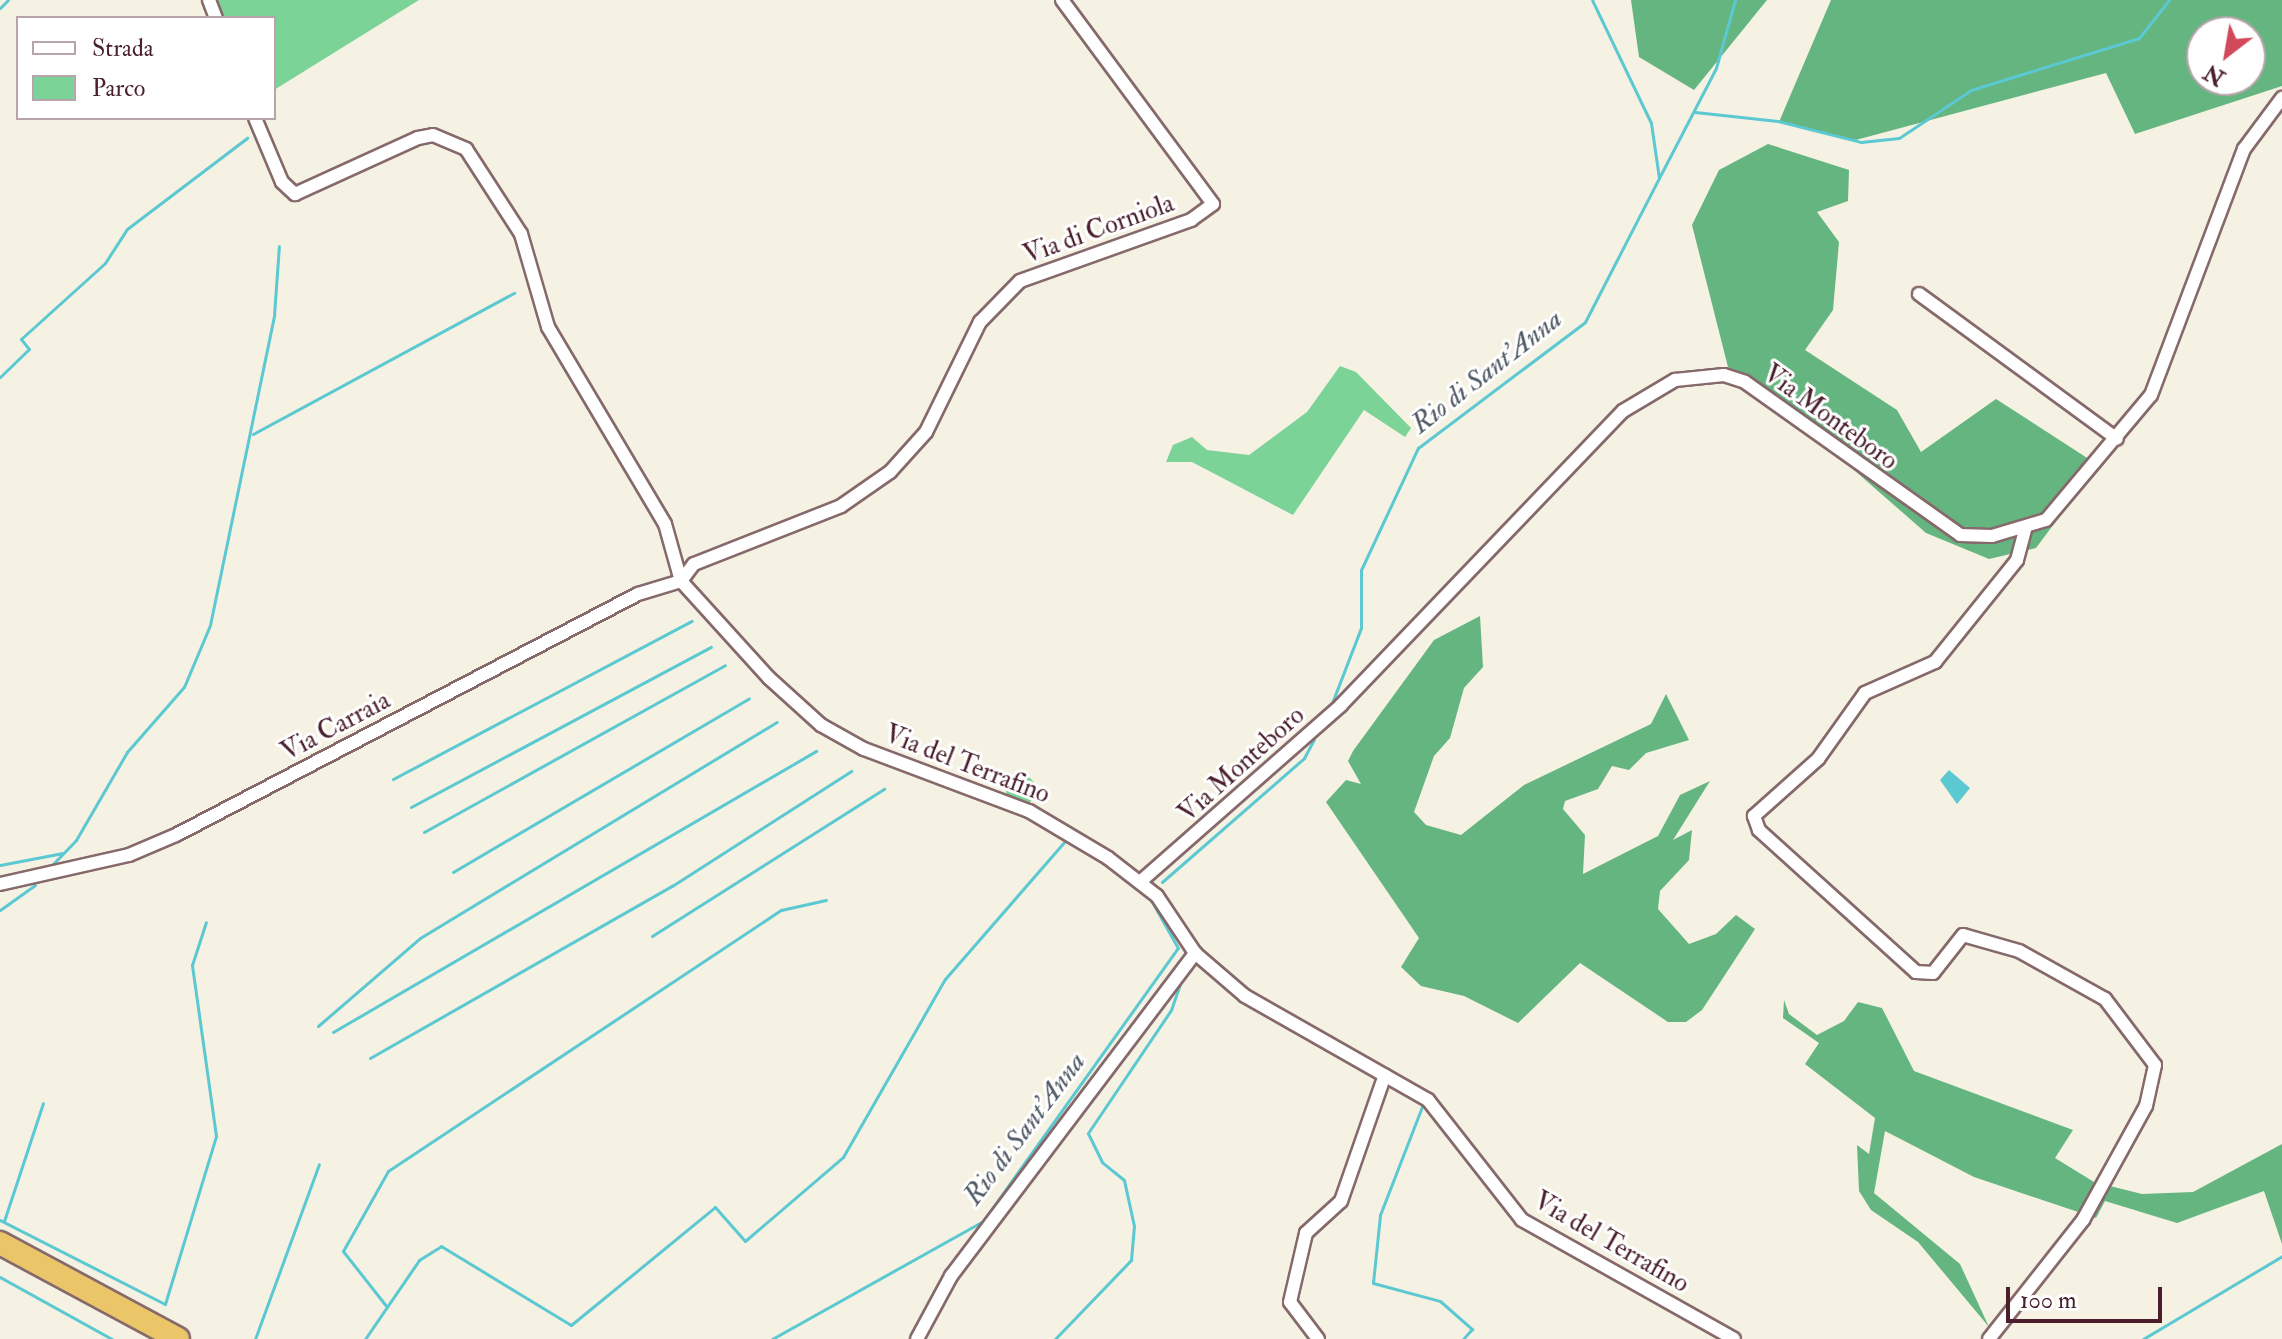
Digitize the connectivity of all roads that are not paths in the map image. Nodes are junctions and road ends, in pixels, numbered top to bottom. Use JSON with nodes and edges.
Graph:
{"nodes":[{"id":1,"x":1062,"y":0,"type":"edge"},
{"id":2,"x":2282,"y":98,"type":"edge"},
{"id":3,"x":256,"y":120,"type":"edge"},
{"id":4,"x":1919,"y":294,"type":"dead end"},
{"id":5,"x":2117,"y":439,"type":"junction"},
{"id":6,"x":2025,"y":530,"type":"junction"},
{"id":7,"x":681,"y":581,"type":"junction"},
{"id":8,"x":1141,"y":881,"type":"junction"},
{"id":9,"x":0,"y":884,"type":"edge"},
{"id":10,"x":1195,"y":953,"type":"junction"},
{"id":11,"x":1385,"y":1075,"type":"junction"},
{"id":12,"x":0,"y":1243,"type":"edge"},
{"id":13,"x":0,"y":1259,"type":"edge"},
{"id":14,"x":148,"y":1339,"type":"edge"},
{"id":15,"x":178,"y":1339,"type":"edge"},
{"id":16,"x":917,"y":1339,"type":"edge"},
{"id":17,"x":1318,"y":1339,"type":"edge"},
{"id":18,"x":1734,"y":1339,"type":"edge"},
{"id":19,"x":1989,"y":1339,"type":"edge"}],
"edges":[{"from":1,"to":7,"type":"street","name":"Via di Corniola"},
{"from":2,"to":5,"type":"street","name":"Via Monteboro"},
{"from":3,"to":7,"type":"street","name":"Via del Terrafino"},
{"from":4,"to":5,"type":"street"},
{"from":5,"to":6,"type":"street","name":"Via Monteboro"},
{"from":6,"to":8,"type":"street","name":"Via Monteboro"},
{"from":6,"to":19,"type":"street"},
{"from":7,"to":8,"type":"street","name":"Via del Terrafino"},
{"from":7,"to":9,"type":"street","name":"Via Carraia"},
{"from":8,"to":10,"type":"street","name":"Via del Terrafino"},
{"from":10,"to":11,"type":"street","name":"Via del Terrafino"},
{"from":10,"to":16,"type":"street"},
{"from":11,"to":17,"type":"street"},
{"from":11,"to":18,"type":"street","name":"Via del Terrafino"},
{"from":12,"to":15,"type":"highway"},
{"from":13,"to":14,"type":"highway"}]}
